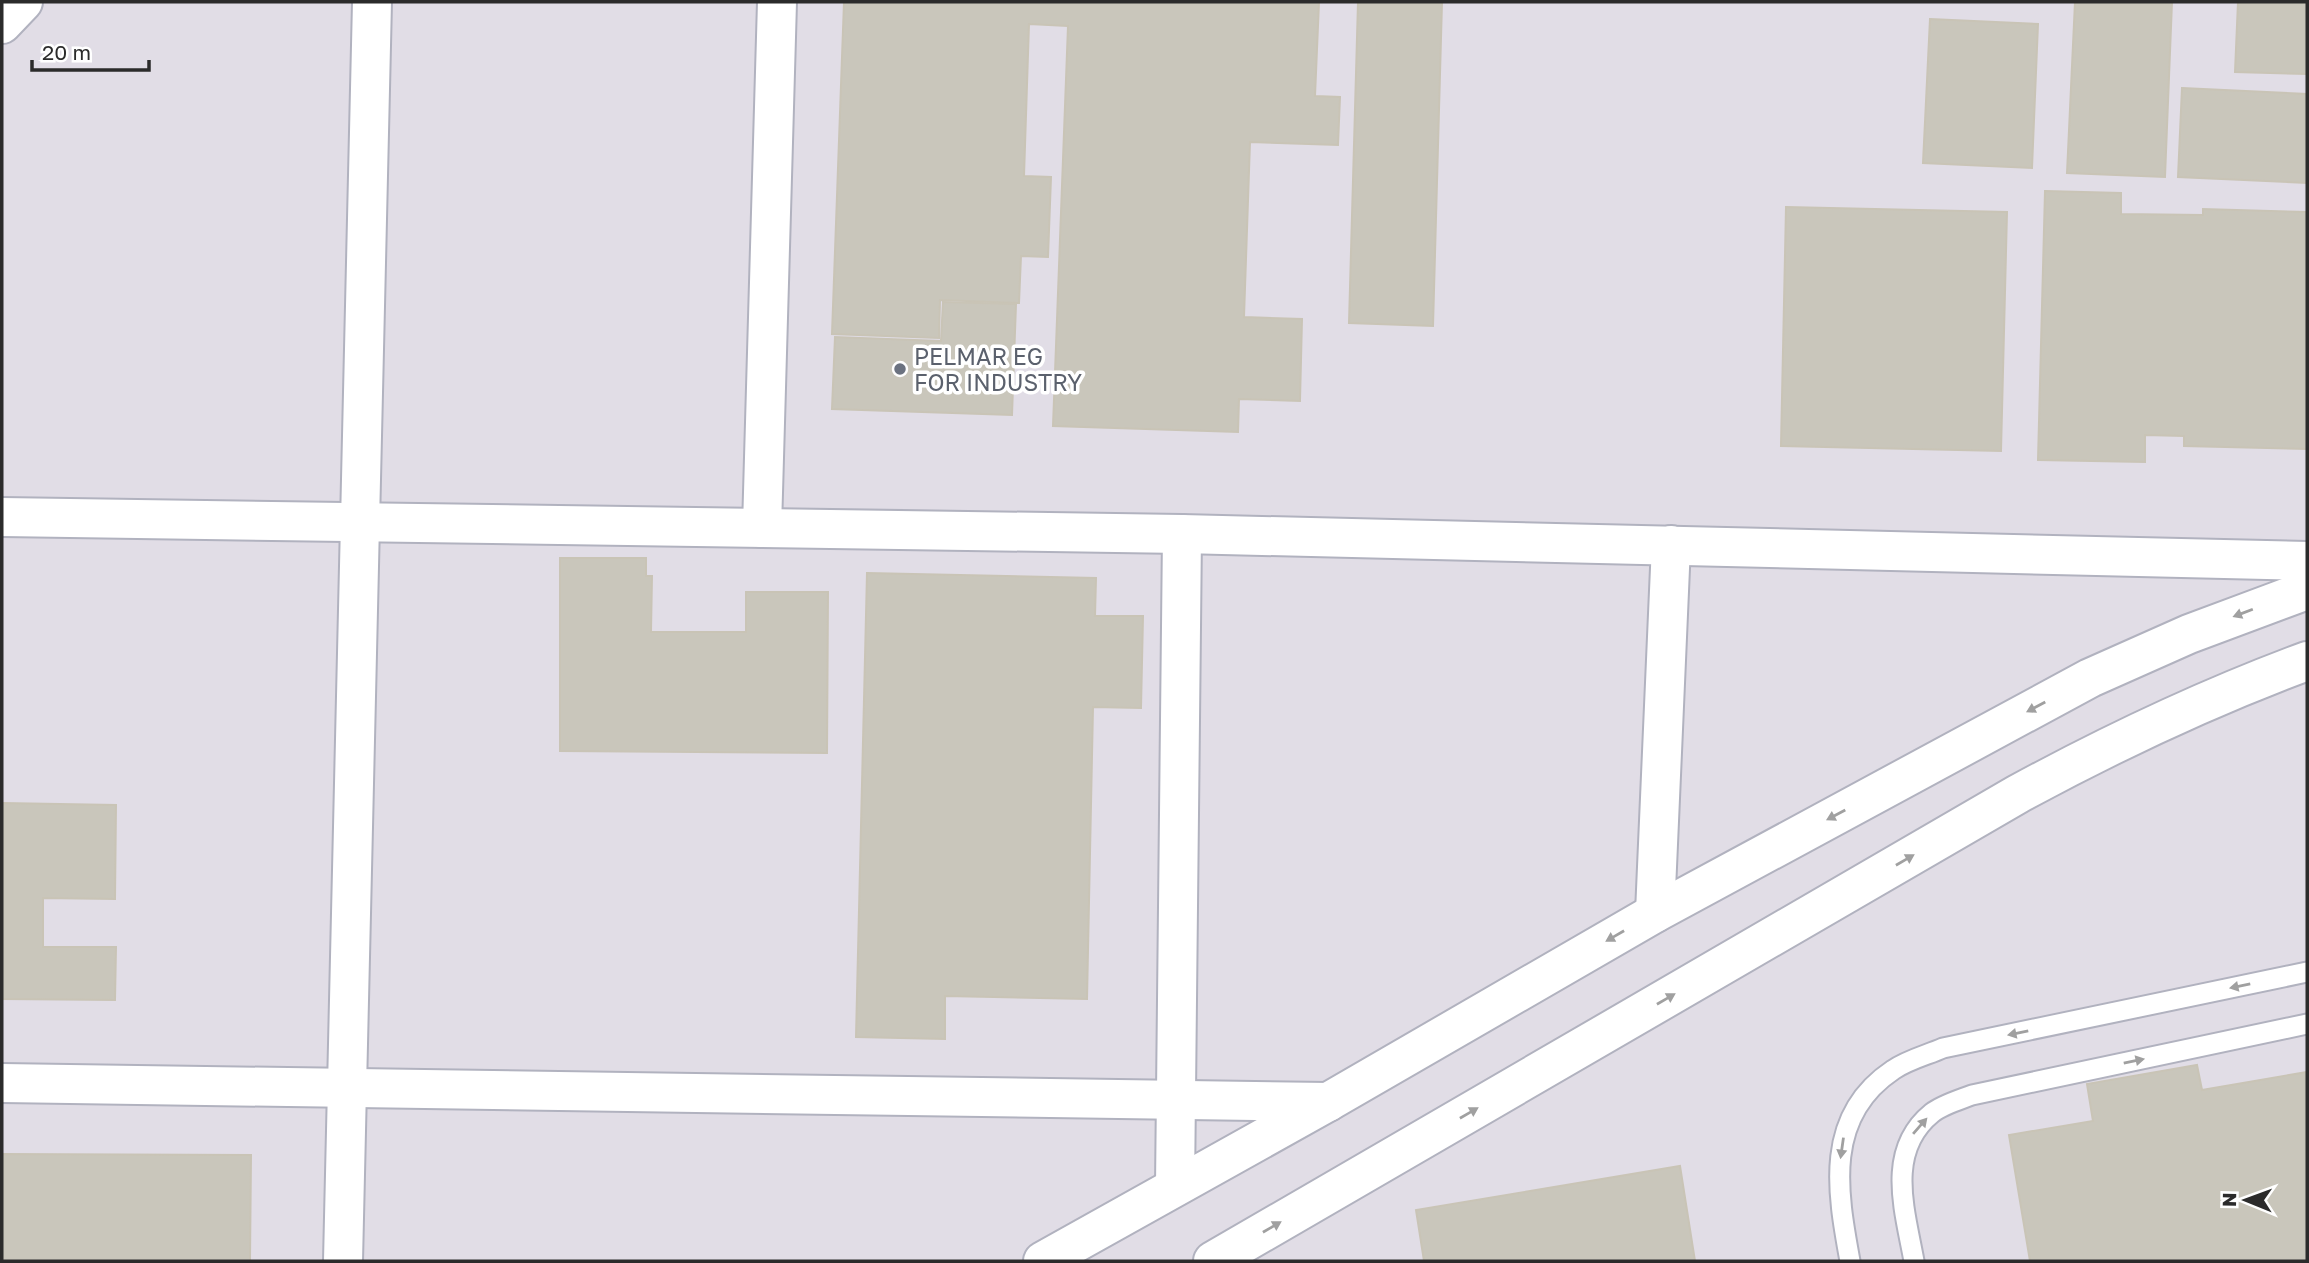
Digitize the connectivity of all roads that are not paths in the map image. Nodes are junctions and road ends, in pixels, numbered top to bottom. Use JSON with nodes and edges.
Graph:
{"nodes":[{"id":1,"x":23,"y":2,"type":"edge"},
{"id":2,"x":372,"y":2,"type":"edge"},
{"id":3,"x":777,"y":2,"type":"edge"},
{"id":4,"x":2,"y":24,"type":"edge"},
{"id":5,"x":2,"y":517,"type":"edge"},
{"id":6,"x":360,"y":523,"type":"junction"},
{"id":7,"x":762,"y":528,"type":"junction"},
{"id":8,"x":1182,"y":534,"type":"junction"},
{"id":9,"x":1671,"y":545,"type":"junction"},
{"id":10,"x":2307,"y":561,"type":"edge"},
{"id":11,"x":2307,"y":590,"type":"edge"},
{"id":12,"x":2307,"y":661,"type":"edge"},
{"id":13,"x":1654,"y":913,"type":"junction"},
{"id":14,"x":2307,"y":972,"type":"edge"},
{"id":15,"x":2307,"y":1024,"type":"edge"},
{"id":16,"x":2,"y":1083,"type":"edge"},
{"id":17,"x":346,"y":1088,"type":"junction"},
{"id":18,"x":1176,"y":1100,"type":"junction"},
{"id":19,"x":1328,"y":1102,"type":"junction"},
{"id":20,"x":1175,"y":1186,"type":"junction"},
{"id":21,"x":343,"y":1261,"type":"edge"},
{"id":22,"x":1043,"y":1261,"type":"edge"},
{"id":23,"x":1213,"y":1261,"type":"edge"},
{"id":24,"x":1850,"y":1261,"type":"edge"},
{"id":25,"x":1914,"y":1261,"type":"edge"}],
"edges":[{"from":1,"to":4,"type":"street"},
{"from":2,"to":6,"type":"street"},
{"from":3,"to":7,"type":"street"},
{"from":5,"to":6,"type":"street"},
{"from":6,"to":7,"type":"street"},
{"from":6,"to":17,"type":"street"},
{"from":7,"to":8,"type":"street"},
{"from":8,"to":9,"type":"street"},
{"from":8,"to":18,"type":"street"},
{"from":9,"to":10,"type":"street"},
{"from":9,"to":13,"type":"street"},
{"from":11,"to":13,"type":"street","one_way":true},
{"from":23,"to":12,"type":"street","one_way":true},
{"from":13,"to":19,"type":"street","one_way":true},
{"from":14,"to":24,"type":"lane","one_way":true},
{"from":25,"to":15,"type":"lane","one_way":true},
{"from":16,"to":17,"type":"street"},
{"from":17,"to":18,"type":"street"},
{"from":17,"to":21,"type":"street"},
{"from":18,"to":19,"type":"street"},
{"from":18,"to":20,"type":"street"},
{"from":19,"to":20,"type":"street"},
{"from":20,"to":22,"type":"street"}]}
